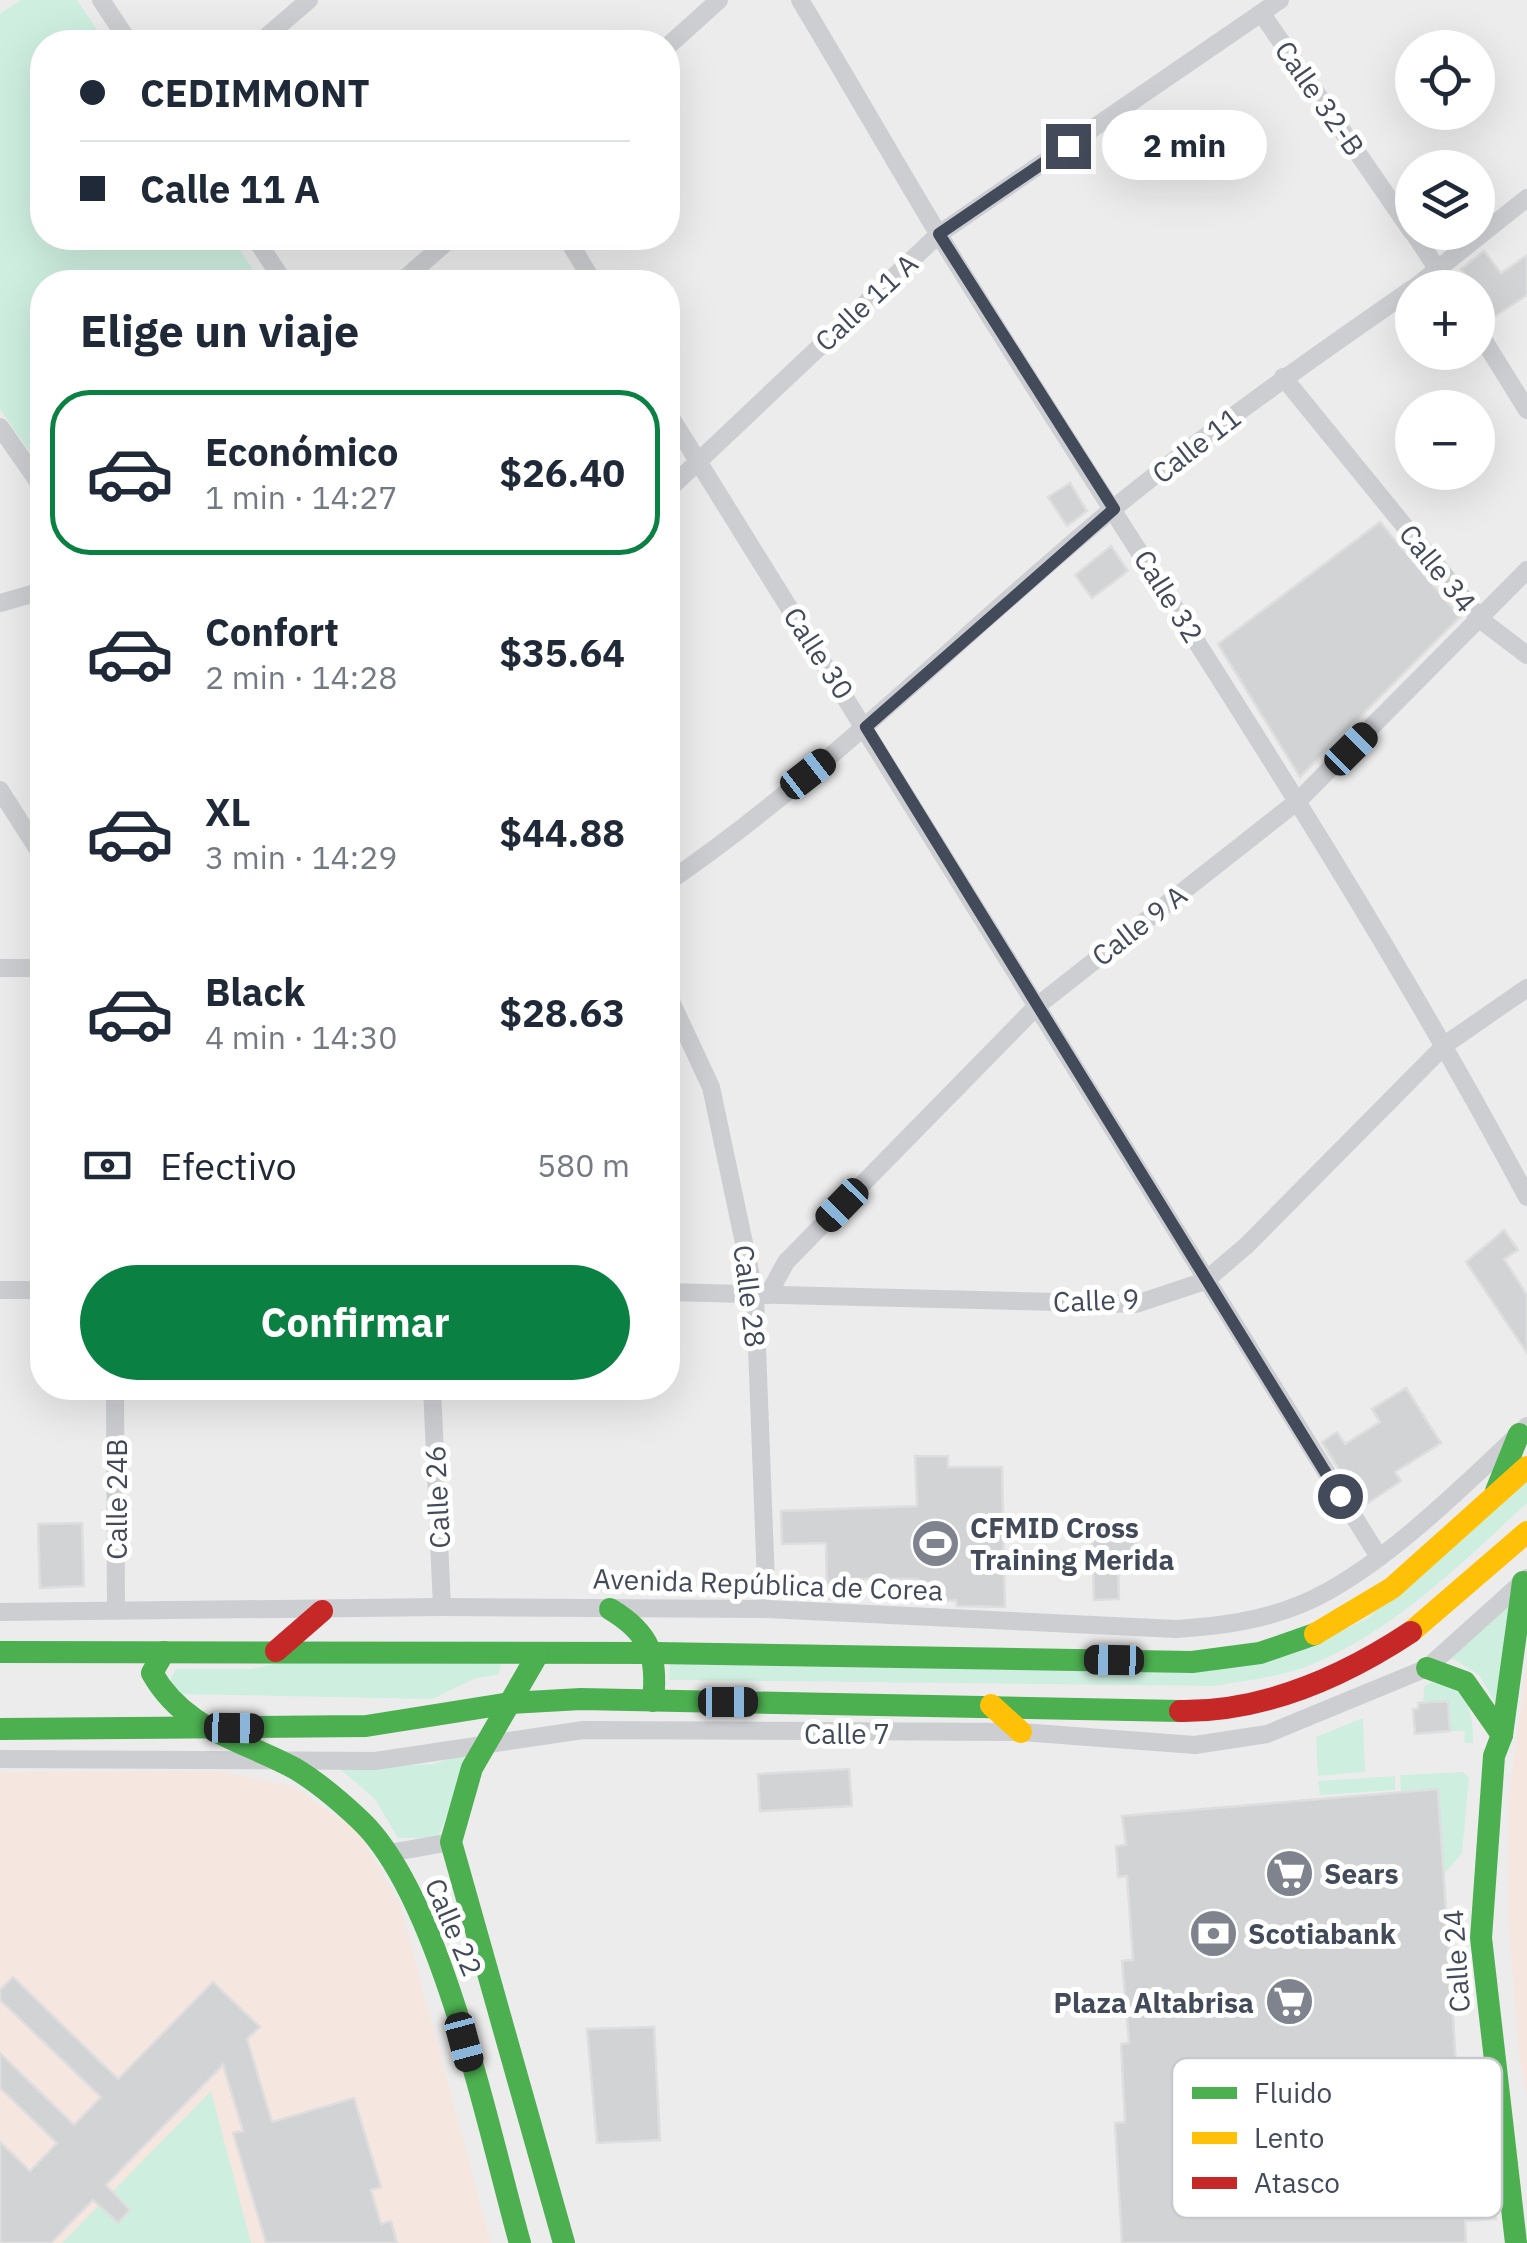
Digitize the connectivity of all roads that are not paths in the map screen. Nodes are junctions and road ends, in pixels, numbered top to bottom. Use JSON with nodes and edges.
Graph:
{"nodes":[{"id":1,"x":102,"y":0,"type":"edge"},
{"id":2,"x":309,"y":0,"type":"edge"},
{"id":3,"x":719,"y":0,"type":"edge"},
{"id":4,"x":800,"y":0,"type":"edge"},
{"id":5,"x":1280,"y":0,"type":"edge"},
{"id":6,"x":1262,"y":14,"type":"junction"},
{"id":7,"x":121,"y":30,"type":"edge"},
{"id":8,"x":274,"y":30,"type":"edge"},
{"id":9,"x":680,"y":35,"type":"edge"},
{"id":10,"x":1527,"y":198,"type":"edge"},
{"id":11,"x":1395,"y":206,"type":"edge"},
{"id":12,"x":939,"y":234,"type":"junction"},
{"id":13,"x":438,"y":250,"type":"edge"},
{"id":14,"x":1425,"y":250,"type":"edge"},
{"id":15,"x":415,"y":270,"type":"edge"},
{"id":16,"x":1439,"y":270,"type":"joint"},
{"id":17,"x":1395,"y":301,"type":"edge"},
{"id":18,"x":1495,"y":359,"type":"edge"},
{"id":19,"x":1283,"y":378,"type":"junction"},
{"id":20,"x":1527,"y":410,"type":"edge"},
{"id":21,"x":0,"y":426,"type":"edge"},
{"id":22,"x":680,"y":434,"type":"edge"},
{"id":23,"x":695,"y":460,"type":"junction"},
{"id":24,"x":30,"y":470,"type":"edge"},
{"id":25,"x":680,"y":477,"type":"edge"},
{"id":26,"x":1114,"y":509,"type":"junction"},
{"id":27,"x":1527,"y":570,"type":"edge"},
{"id":28,"x":30,"y":594,"type":"edge"},
{"id":29,"x":0,"y":603,"type":"edge"},
{"id":30,"x":1481,"y":620,"type":"junction"},
{"id":31,"x":1527,"y":655,"type":"edge"},
{"id":32,"x":866,"y":727,"type":"junction"},
{"id":33,"x":0,"y":790,"type":"edge"},
{"id":34,"x":1299,"y":800,"type":"junction"},
{"id":35,"x":30,"y":837,"type":"edge"},
{"id":36,"x":680,"y":873,"type":"edge"},
{"id":37,"x":0,"y":968,"type":"edge"},
{"id":38,"x":30,"y":968,"type":"edge"},
{"id":39,"x":1527,"y":988,"type":"edge"},
{"id":40,"x":1036,"y":1006,"type":"junction"},
{"id":41,"x":680,"y":1021,"type":"edge"},
{"id":42,"x":1446,"y":1044,"type":"junction"},
{"id":43,"x":1527,"y":1197,"type":"edge"},
{"id":44,"x":1205,"y":1281,"type":"junction"},
{"id":45,"x":0,"y":1290,"type":"edge"},
{"id":46,"x":30,"y":1290,"type":"edge"},
{"id":47,"x":680,"y":1292,"type":"edge"},
{"id":48,"x":761,"y":1295,"type":"junction"},
{"id":49,"x":115,"y":1400,"type":"edge"},
{"id":50,"x":433,"y":1400,"type":"edge"},
{"id":51,"x":1523,"y":1430,"type":"edge"},
{"id":52,"x":1527,"y":1468,"type":"edge"},
{"id":53,"x":1493,"y":1498,"type":"junction"},
{"id":54,"x":1527,"y":1532,"type":"edge"},
{"id":55,"x":1379,"y":1556,"type":"junction"},
{"id":56,"x":1525,"y":1580,"type":"edge"},
{"id":57,"x":442,"y":1607,"type":"junction"},
{"id":58,"x":610,"y":1609,"type":"junction"},
{"id":59,"x":116,"y":1610,"type":"junction"},
{"id":60,"x":322,"y":1610,"type":"junction"},
{"id":61,"x":767,"y":1610,"type":"junction"},
{"id":62,"x":0,"y":1612,"type":"edge"},
{"id":63,"x":276,"y":1651,"type":"junction"},
{"id":64,"x":0,"y":1652,"type":"edge"},
{"id":65,"x":164,"y":1652,"type":"junction"},
{"id":66,"x":656,"y":1653,"type":"junction"},
{"id":67,"x":538,"y":1654,"type":"junction"},
{"id":68,"x":1426,"y":1668,"type":"junction"},
{"id":69,"x":653,"y":1702,"type":"junction"},
{"id":70,"x":510,"y":1703,"type":"junction"},
{"id":71,"x":992,"y":1705,"type":"junction"},
{"id":72,"x":206,"y":1727,"type":"junction"},
{"id":73,"x":0,"y":1729,"type":"edge"},
{"id":74,"x":1021,"y":1732,"type":"junction"},
{"id":75,"x":1502,"y":1734,"type":"junction"},
{"id":76,"x":487,"y":1742,"type":"junction"},
{"id":77,"x":0,"y":1759,"type":"edge"},
{"id":78,"x":279,"y":1759,"type":"junction"},
{"id":79,"x":450,"y":1842,"type":"junction"},
{"id":80,"x":389,"y":1853,"type":"junction"},
{"id":81,"x":1495,"y":2058,"type":"edge"},
{"id":82,"x":1502,"y":2121,"type":"edge"},
{"id":83,"x":520,"y":2243,"type":"edge"},
{"id":84,"x":564,"y":2243,"type":"edge"},
{"id":85,"x":1516,"y":2243,"type":"edge"}],
"edges":[{"from":1,"to":7,"type":"street"},
{"from":2,"to":8,"type":"street"},
{"from":3,"to":9,"type":"street"},
{"from":4,"to":12,"type":"street","name":"Calle 32"},
{"from":5,"to":6,"type":"street","name":"Calle 11 A"},
{"from":6,"to":11,"type":"street","name":"Calle 32-B"},
{"from":6,"to":12,"type":"street","name":"Calle 11 A"},
{"from":10,"to":16,"type":"street","name":"Calle 11"},
{"from":12,"to":23,"type":"street","name":"Calle 11 A"},
{"from":12,"to":26,"type":"street","name":"Calle 32"},
{"from":13,"to":15,"type":"street"},
{"from":14,"to":16,"type":"street","name":"Calle 32-B"},
{"from":17,"to":19,"type":"street","name":"Calle 11"},
{"from":18,"to":20,"type":"street"},
{"from":19,"to":26,"type":"street","name":"Calle 11"},
{"from":19,"to":30,"type":"street","name":"Calle 34"},
{"from":21,"to":24,"type":"street"},
{"from":22,"to":23,"type":"street","name":"Calle 30"},
{"from":23,"to":25,"type":"street","name":"Calle 11 A"},
{"from":23,"to":32,"type":"street","name":"Calle 30"},
{"from":26,"to":32,"type":"street","name":"Calle 11"},
{"from":26,"to":34,"type":"street","name":"Calle 32"},
{"from":27,"to":30,"type":"street","name":"Calle 9 A"},
{"from":28,"to":29,"type":"street"},
{"from":30,"to":31,"type":"street","name":"Calle 34"},
{"from":30,"to":34,"type":"street","name":"Calle 9 A"},
{"from":32,"to":36,"type":"street","name":"Calle 11"},
{"from":32,"to":40,"type":"street","name":"Calle 30"},
{"from":33,"to":35,"type":"street"},
{"from":34,"to":40,"type":"street","name":"Calle 9 A"},
{"from":34,"to":42,"type":"street","name":"Calle 32"},
{"from":37,"to":38,"type":"street"},
{"from":39,"to":42,"type":"street","name":"Calle 9"},
{"from":40,"to":44,"type":"street","name":"Calle 30"},
{"from":40,"to":48,"type":"street","name":"Calle 9 A"},
{"from":41,"to":48,"type":"street","name":"Calle 28"},
{"from":42,"to":43,"type":"street","name":"Calle 32"},
{"from":42,"to":44,"type":"street","name":"Calle 9"},
{"from":44,"to":48,"type":"street","name":"Calle 9"},
{"from":44,"to":55,"type":"street","name":"Calle 30"},
{"from":45,"to":46,"type":"street"},
{"from":47,"to":48,"type":"street","name":"Calle 9"},
{"from":48,"to":61,"type":"street","name":"Calle 28"},
{"from":49,"to":59,"type":"street","name":"Calle 24B"},
{"from":50,"to":57,"type":"street","name":"Calle 26"},
{"from":51,"to":53,"type":"main road"},
{"from":51,"to":55,"type":"street","name":"Avenida República de Corea"},
{"from":52,"to":53,"type":"main road"},
{"from":53,"to":66,"type":"main road"},
{"from":54,"to":71,"type":"main road"},
{"from":55,"to":61,"type":"street","name":"Avenida República de Corea"},
{"from":56,"to":68,"type":"street","name":"Calle 7"},
{"from":56,"to":75,"type":"main road","name":"Calle 24"},
{"from":57,"to":58,"type":"street","name":"Avenida República de Corea"},
{"from":57,"to":60,"type":"street","name":"Avenida República de Corea"},
{"from":58,"to":61,"type":"street","name":"Avenida República de Corea"},
{"from":58,"to":66,"type":"main road"},
{"from":59,"to":60,"type":"street","name":"Avenida República de Corea"},
{"from":59,"to":62,"type":"street","name":"Avenida República de Corea"},
{"from":60,"to":63,"type":"main road"},
{"from":63,"to":65,"type":"main road"},
{"from":63,"to":67,"type":"main road"},
{"from":64,"to":65,"type":"main road"},
{"from":65,"to":72,"type":"main road"},
{"from":66,"to":67,"type":"main road"},
{"from":66,"to":69,"type":"main road"},
{"from":67,"to":70,"type":"main road","name":"Calle 22"},
{"from":68,"to":74,"type":"street","name":"Calle 7"},
{"from":68,"to":75,"type":"main road"},
{"from":69,"to":70,"type":"main road"},
{"from":69,"to":71,"type":"main road"},
{"from":70,"to":72,"type":"main road"},
{"from":70,"to":76,"type":"main road","name":"Calle 22"},
{"from":71,"to":74,"type":"main road"},
{"from":72,"to":73,"type":"main road"},
{"from":72,"to":78,"type":"main road","name":"Calle 22"},
{"from":74,"to":76,"type":"street","name":"Calle 7"},
{"from":75,"to":81,"type":"main road","name":"Calle 24"},
{"from":76,"to":78,"type":"street","name":"Calle 7"},
{"from":76,"to":79,"type":"main road","name":"Calle 22"},
{"from":77,"to":78,"type":"street","name":"Calle 7"},
{"from":78,"to":80,"type":"main road","name":"Calle 22"},
{"from":79,"to":80,"type":"street"},
{"from":79,"to":84,"type":"main road","name":"Calle 22"},
{"from":80,"to":83,"type":"main road","name":"Calle 22"},
{"from":82,"to":85,"type":"main road","name":"Calle 24"}]}
